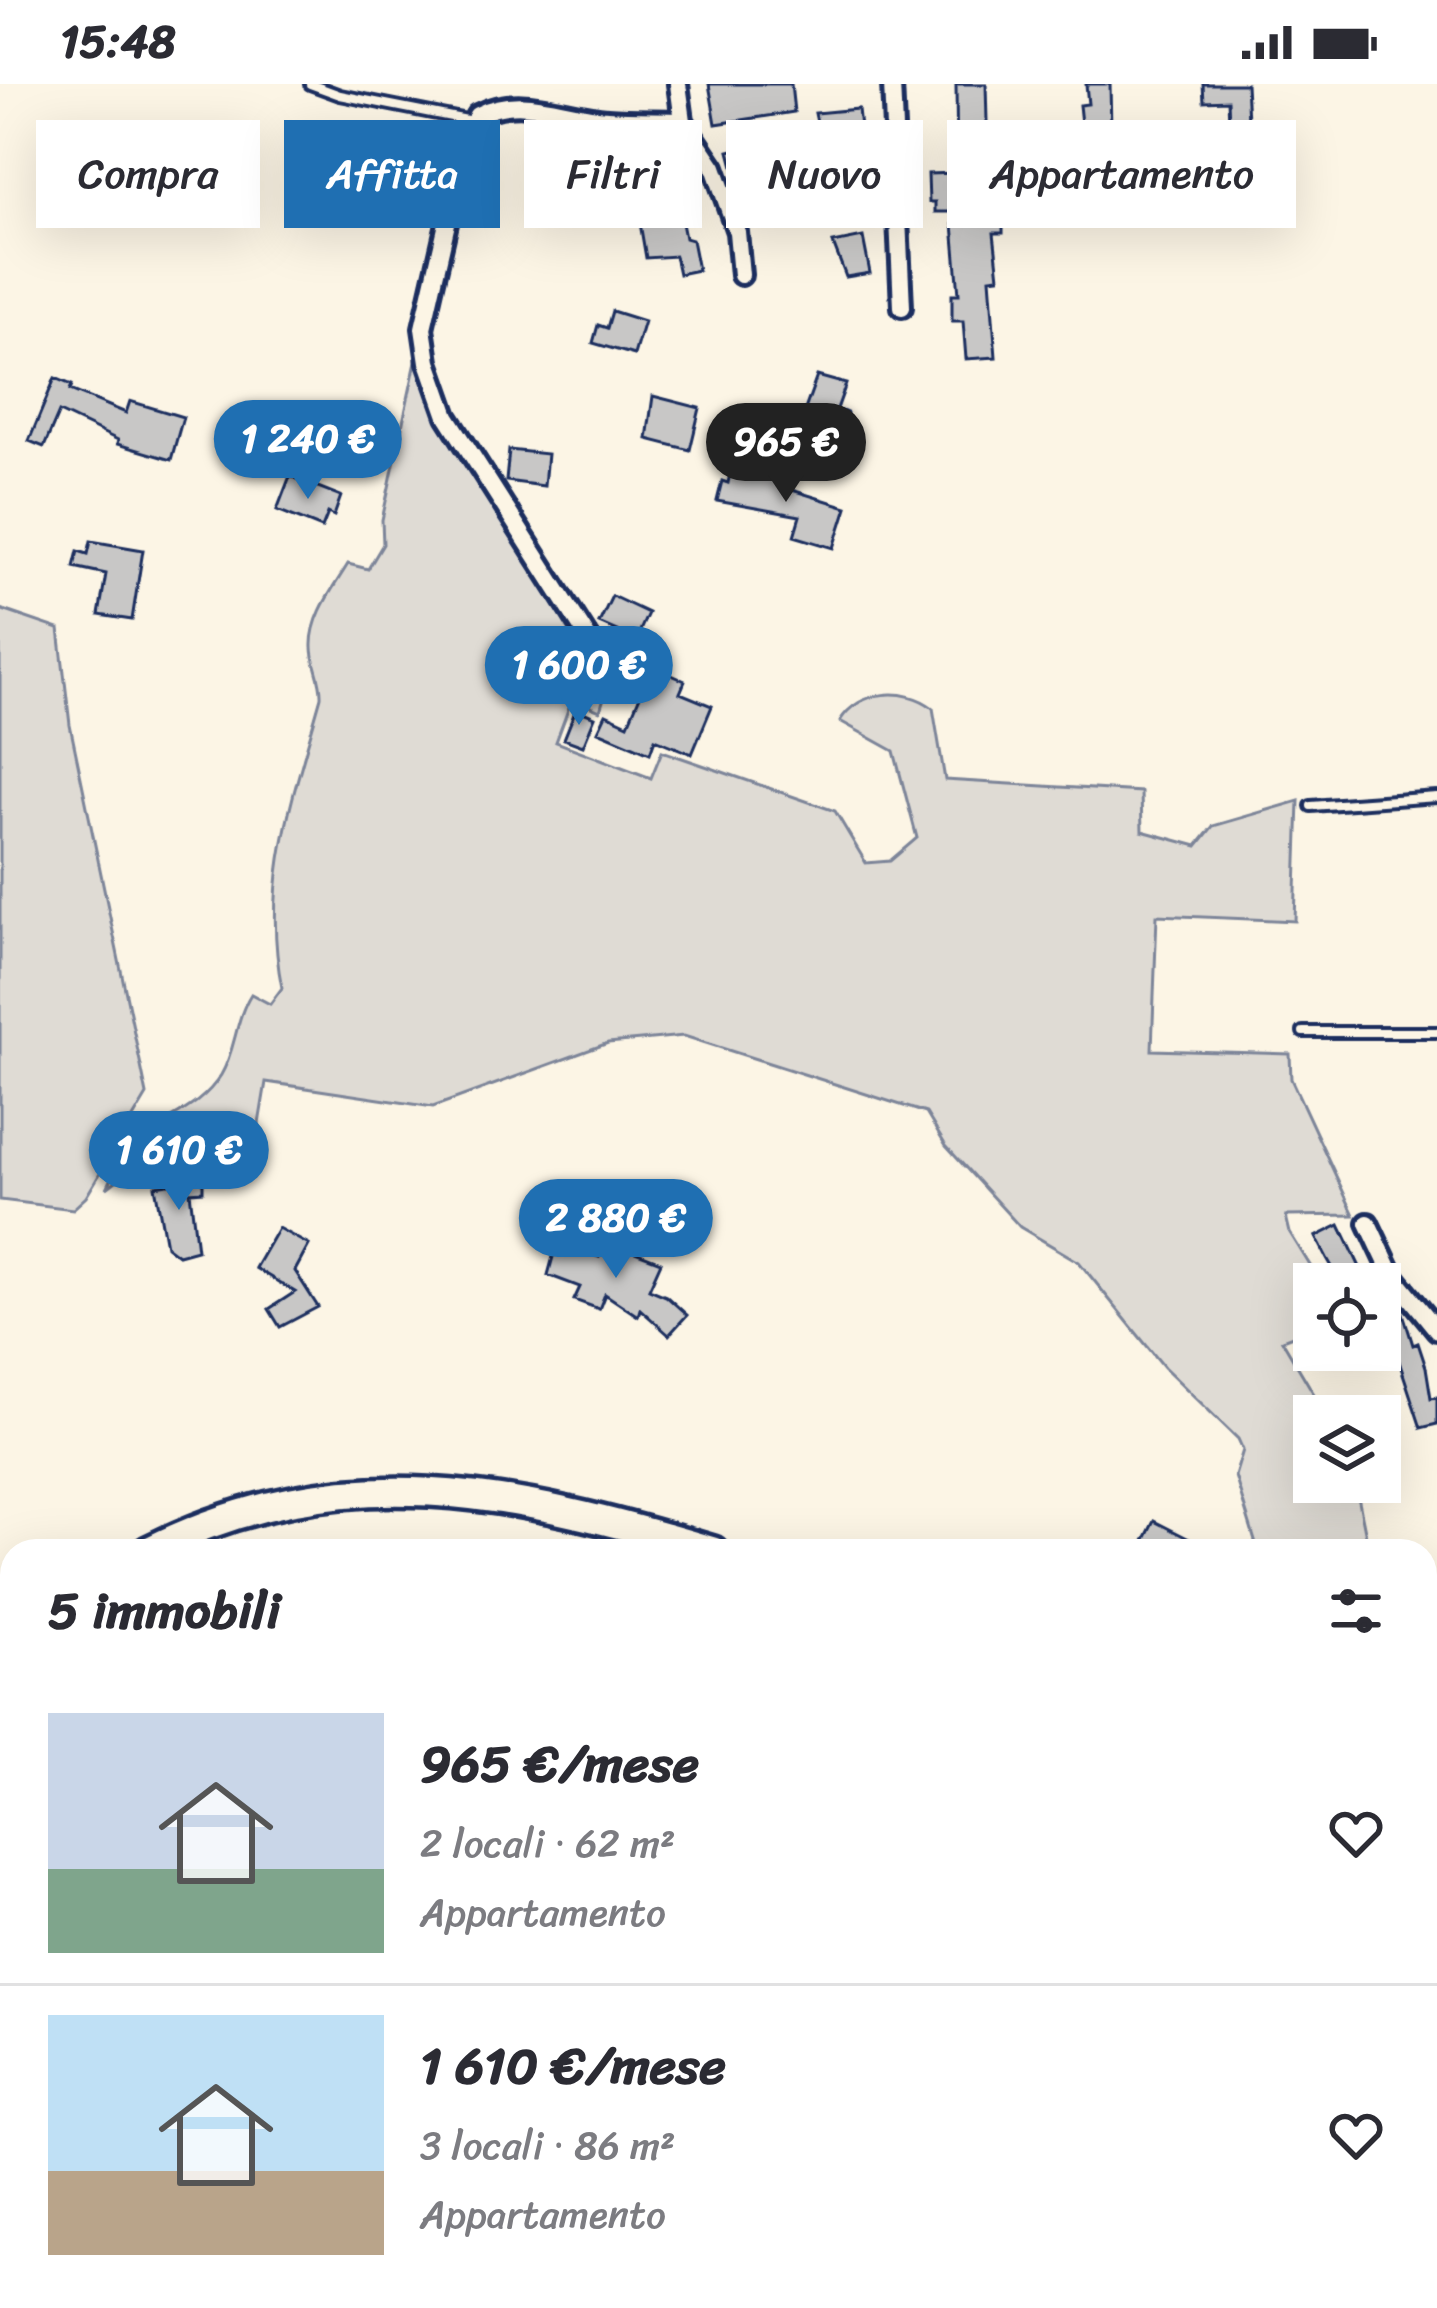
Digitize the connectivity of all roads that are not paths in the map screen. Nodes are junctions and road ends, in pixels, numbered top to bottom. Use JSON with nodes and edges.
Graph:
{"nodes":[{"id":1,"x":310,"y":84,"type":"edge"},
{"id":2,"x":678,"y":84,"type":"edge"},
{"id":3,"x":892,"y":84,"type":"edge"},
{"id":4,"x":469,"y":120,"type":"edge"},
{"id":5,"x":474,"y":120,"type":"edge"},
{"id":6,"x":656,"y":120,"type":"edge"},
{"id":7,"x":683,"y":120,"type":"edge"},
{"id":8,"x":702,"y":149,"type":"edge"},
{"id":9,"x":448,"y":228,"type":"edge"},
{"id":10,"x":742,"y":275,"type":"dead end"},
{"id":11,"x":902,"y":308,"type":"dead end"},
{"id":12,"x":614,"y":677,"type":"dead end"},
{"id":13,"x":1437,"y":797,"type":"edge"},
{"id":14,"x":1311,"y":806,"type":"dead end"},
{"id":15,"x":1303,"y":1032,"type":"dead end"},
{"id":16,"x":1437,"y":1032,"type":"edge"},
{"id":17,"x":1368,"y":1223,"type":"dead end"},
{"id":18,"x":1437,"y":1330,"type":"edge"},
{"id":19,"x":177,"y":1539,"type":"edge"},
{"id":20,"x":673,"y":1539,"type":"edge"}],
"edges":[{"from":1,"to":4,"type":"lane"},
{"from":2,"to":7,"type":"street"},
{"from":3,"to":11,"type":"street"},
{"from":5,"to":6,"type":"street"},
{"from":8,"to":10,"type":"street"},
{"from":9,"to":12,"type":"street"},
{"from":13,"to":14,"type":"lane"},
{"from":15,"to":16,"type":"lane"},
{"from":17,"to":18,"type":"street"},
{"from":19,"to":20,"type":"main road"}]}
